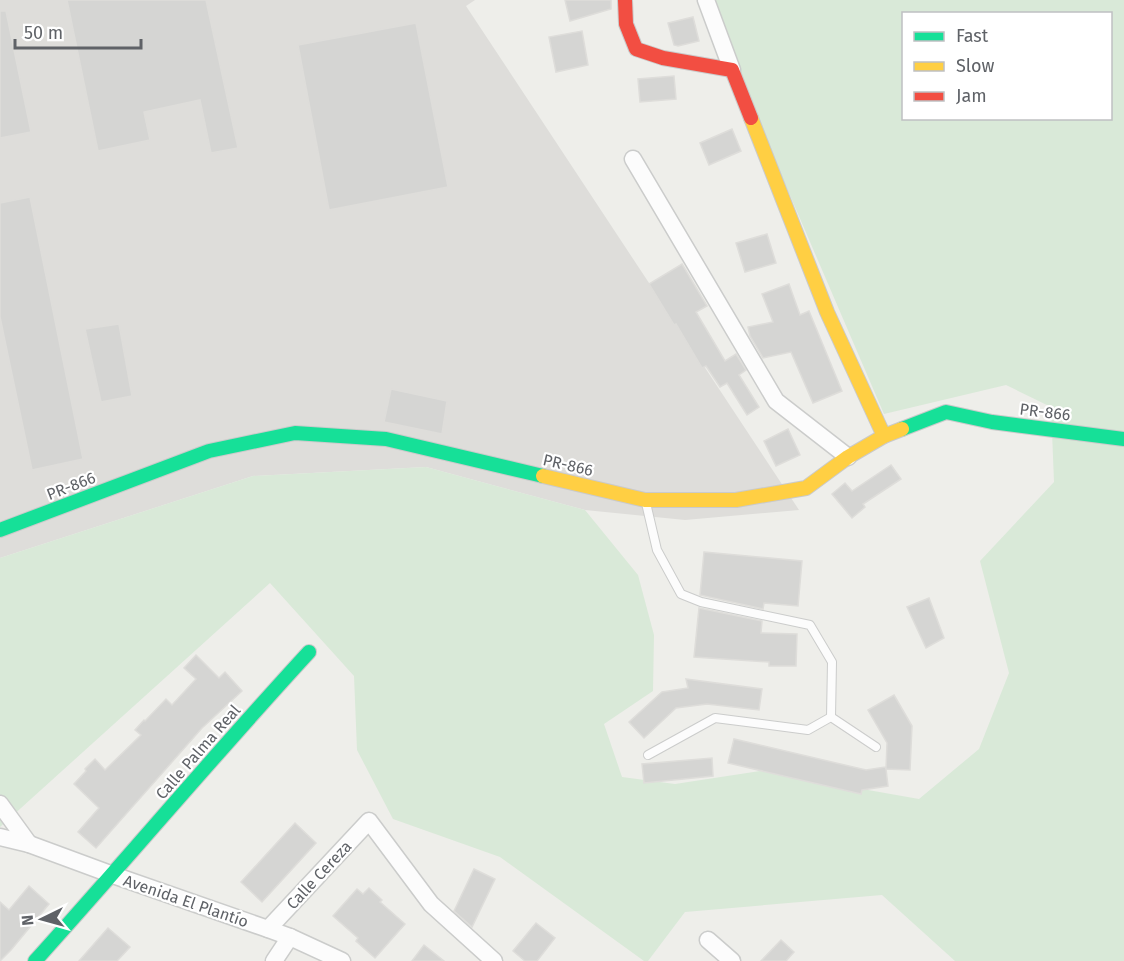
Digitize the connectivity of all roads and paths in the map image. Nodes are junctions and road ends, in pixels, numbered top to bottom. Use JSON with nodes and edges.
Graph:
{"nodes":[{"id":1,"x":624,"y":0,"type":"edge"},
{"id":2,"x":706,"y":0,"type":"edge"},
{"id":3,"x":732,"y":70,"type":"junction"},
{"id":4,"x":633,"y":159,"type":"dead end"},
{"id":5,"x":884,"y":436,"type":"junction"},
{"id":6,"x":1124,"y":439,"type":"edge"},
{"id":7,"x":848,"y":457,"type":"junction"},
{"id":8,"x":645,"y":500,"type":"junction"},
{"id":9,"x":0,"y":530,"type":"edge"},
{"id":10,"x":309,"y":652,"type":"dead end"},
{"id":11,"x":831,"y":717,"type":"junction"},
{"id":12,"x":876,"y":747,"type":"dead end"},
{"id":13,"x":648,"y":755,"type":"dead end"},
{"id":14,"x":0,"y":804,"type":"edge"},
{"id":15,"x":0,"y":837,"type":"edge"},
{"id":16,"x":29,"y":844,"type":"junction"},
{"id":17,"x":112,"y":875,"type":"junction"},
{"id":18,"x":268,"y":929,"type":"junction"},
{"id":19,"x":290,"y":937,"type":"junction"},
{"id":20,"x":708,"y":940,"type":"dead end"},
{"id":21,"x":35,"y":961,"type":"edge"},
{"id":22,"x":274,"y":961,"type":"edge"},
{"id":23,"x":342,"y":961,"type":"edge"},
{"id":24,"x":494,"y":961,"type":"edge"},
{"id":25,"x":732,"y":961,"type":"edge"}],
"edges":[{"from":1,"to":3,"type":"street"},
{"from":2,"to":3,"type":"street"},
{"from":3,"to":5,"type":"street"},
{"from":4,"to":7,"type":"street"},
{"from":5,"to":6,"type":"street","name":"PR-866","number":"PR-866"},
{"from":5,"to":7,"type":"street","name":"PR-866","number":"PR-866"},
{"from":7,"to":8,"type":"street","name":"PR-866","number":"PR-866"},
{"from":8,"to":9,"type":"street","name":"PR-866","number":"PR-866"},
{"from":8,"to":11,"type":"lane"},
{"from":10,"to":17,"type":"street","name":"Calle Palma Real"},
{"from":11,"to":12,"type":"lane"},
{"from":11,"to":13,"type":"lane"},
{"from":14,"to":16,"type":"street"},
{"from":15,"to":16,"type":"street","name":"Avenida El Plantío"},
{"from":16,"to":17,"type":"street","name":"Avenida El Plantío"},
{"from":17,"to":18,"type":"street","name":"Avenida El Plantío"},
{"from":17,"to":21,"type":"street","name":"Calle Palma Real"},
{"from":18,"to":19,"type":"street","name":"Avenida El Plantío"},
{"from":18,"to":24,"type":"street","name":"Calle Cereza"},
{"from":19,"to":22,"type":"street"},
{"from":19,"to":23,"type":"street","name":"Avenida El Plantío"},
{"from":20,"to":25,"type":"street"}]}
